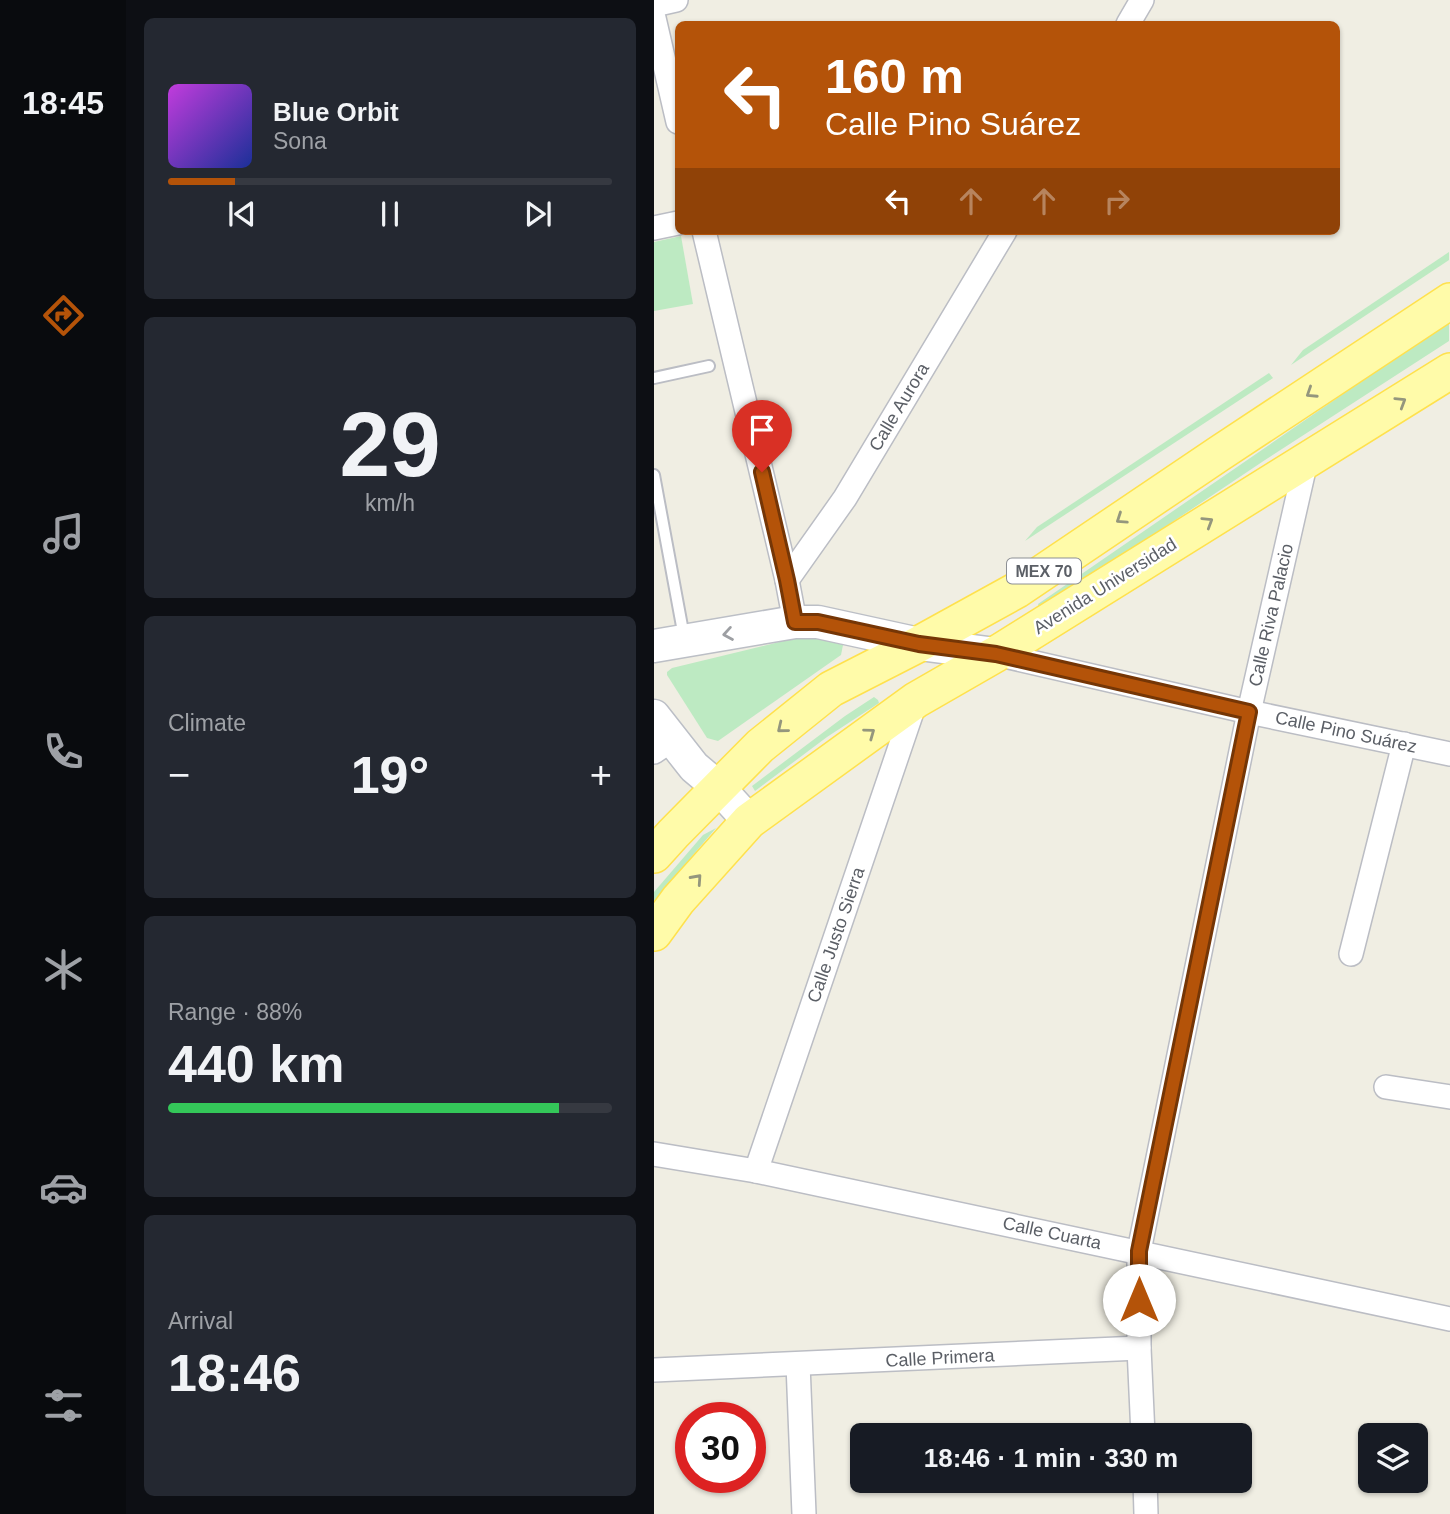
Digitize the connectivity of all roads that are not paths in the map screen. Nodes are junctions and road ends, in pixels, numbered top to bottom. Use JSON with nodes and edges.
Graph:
{"nodes":[{"id":1,"x":676,"y":0,"type":"edge"},
{"id":2,"x":1142,"y":0,"type":"edge"},
{"id":3,"x":654,"y":5,"type":"edge"},
{"id":4,"x":654,"y":18,"type":"edge"},
{"id":5,"x":1130,"y":21,"type":"edge"},
{"id":6,"x":675,"y":109,"type":"edge"},
{"id":7,"x":675,"y":224,"type":"edge"},
{"id":8,"x":654,"y":228,"type":"edge"},
{"id":9,"x":705,"y":235,"type":"edge"},
{"id":10,"x":1003,"y":235,"type":"edge"},
{"id":11,"x":1450,"y":302,"type":"edge"},
{"id":12,"x":709,"y":366,"type":"dead end"},
{"id":13,"x":1450,"y":371,"type":"edge"},
{"id":14,"x":654,"y":378,"type":"edge"},
{"id":15,"x":1306,"y":461,"type":"junction"},
{"id":16,"x":654,"y":475,"type":"edge"},
{"id":17,"x":787,"y":580,"type":"junction"},
{"id":18,"x":795,"y":622,"type":"junction"},
{"id":19,"x":685,"y":641,"type":"junction"},
{"id":20,"x":919,"y":644,"type":"junction"},
{"id":21,"x":654,"y":646,"type":"edge"},
{"id":22,"x":996,"y":654,"type":"junction"},
{"id":23,"x":916,"y":700,"type":"junction"},
{"id":24,"x":1249,"y":712,"type":"junction"},
{"id":25,"x":660,"y":736,"type":"edge"},
{"id":26,"x":1404,"y":744,"type":"junction"},
{"id":27,"x":1450,"y":754,"type":"edge"},
{"id":28,"x":719,"y":788,"type":"junction"},
{"id":29,"x":749,"y":821,"type":"junction"},
{"id":30,"x":654,"y":856,"type":"edge"},
{"id":31,"x":654,"y":933,"type":"edge"},
{"id":32,"x":1351,"y":954,"type":"dead end"},
{"id":33,"x":1386,"y":1087,"type":"dead end"},
{"id":34,"x":1450,"y":1097,"type":"edge"},
{"id":35,"x":654,"y":1154,"type":"edge"},
{"id":36,"x":756,"y":1171,"type":"junction"},
{"id":37,"x":1139,"y":1251,"type":"junction"},
{"id":38,"x":1450,"y":1318,"type":"edge"},
{"id":39,"x":1139,"y":1348,"type":"junction"},
{"id":40,"x":798,"y":1364,"type":"junction"},
{"id":41,"x":654,"y":1370,"type":"edge"},
{"id":42,"x":1142,"y":1423,"type":"edge"},
{"id":43,"x":1145,"y":1493,"type":"edge"},
{"id":44,"x":804,"y":1514,"type":"edge"},
{"id":45,"x":1146,"y":1514,"type":"edge"}],
"edges":[{"from":1,"to":3,"type":"street"},
{"from":2,"to":5,"type":"street"},
{"from":4,"to":6,"type":"street"},
{"from":7,"to":8,"type":"street"},
{"from":9,"to":17,"type":"street"},
{"from":10,"to":17,"type":"street","name":"Calle Aurora"},
{"from":11,"to":20,"type":"main road","number":"MEX 70","one_way":true},
{"from":12,"to":14,"type":"lane"},
{"from":15,"to":13,"type":"main road","name":"Avenida Universidad","number":"MEX 70","one_way":true},
{"from":22,"to":15,"type":"main road","name":"Avenida Universidad","number":"MEX 70","one_way":true},
{"from":15,"to":24,"type":"street","name":"Calle Riva Palacio"},
{"from":16,"to":19,"type":"lane"},
{"from":17,"to":18,"type":"street"},
{"from":18,"to":19,"type":"main road","one_way":true},
{"from":18,"to":20,"type":"main road"},
{"from":19,"to":21,"type":"main road"},
{"from":20,"to":22,"type":"main road"},
{"from":20,"to":28,"type":"main road","number":"MEX 70","one_way":true},
{"from":22,"to":23,"type":"main road","name":"Avenida Universidad","number":"MEX 70"},
{"from":22,"to":24,"type":"street","name":"Calle Pino Suárez"},
{"from":29,"to":23,"type":"main road","name":"Avenida Universidad","number":"MEX 70","one_way":true},
{"from":23,"to":36,"type":"street","name":"Calle Justo Sierra"},
{"from":24,"to":26,"type":"street","name":"Calle Pino Suárez"},
{"from":24,"to":37,"type":"street","name":"Calle Riva Palacio"},
{"from":25,"to":28,"type":"main road"},
{"from":26,"to":27,"type":"street","name":"Calle Pino Suárez"},
{"from":26,"to":32,"type":"street"},
{"from":28,"to":29,"type":"main road"},
{"from":28,"to":30,"type":"main road","number":"MEX 70"},
{"from":31,"to":29,"type":"main road","name":"Avenida Universidad","number":"MEX 70","one_way":true},
{"from":33,"to":34,"type":"street"},
{"from":35,"to":36,"type":"street","name":"Calle Cuarta"},
{"from":36,"to":37,"type":"street","name":"Calle Cuarta"},
{"from":37,"to":38,"type":"street","name":"Calle Cuarta"},
{"from":37,"to":39,"type":"street","name":"Calle Riva Palacio"},
{"from":39,"to":40,"type":"street","name":"Calle Primera"},
{"from":39,"to":42,"type":"street"},
{"from":40,"to":41,"type":"street","name":"Calle Primera"},
{"from":40,"to":44,"type":"street"},
{"from":43,"to":45,"type":"street"}]}
